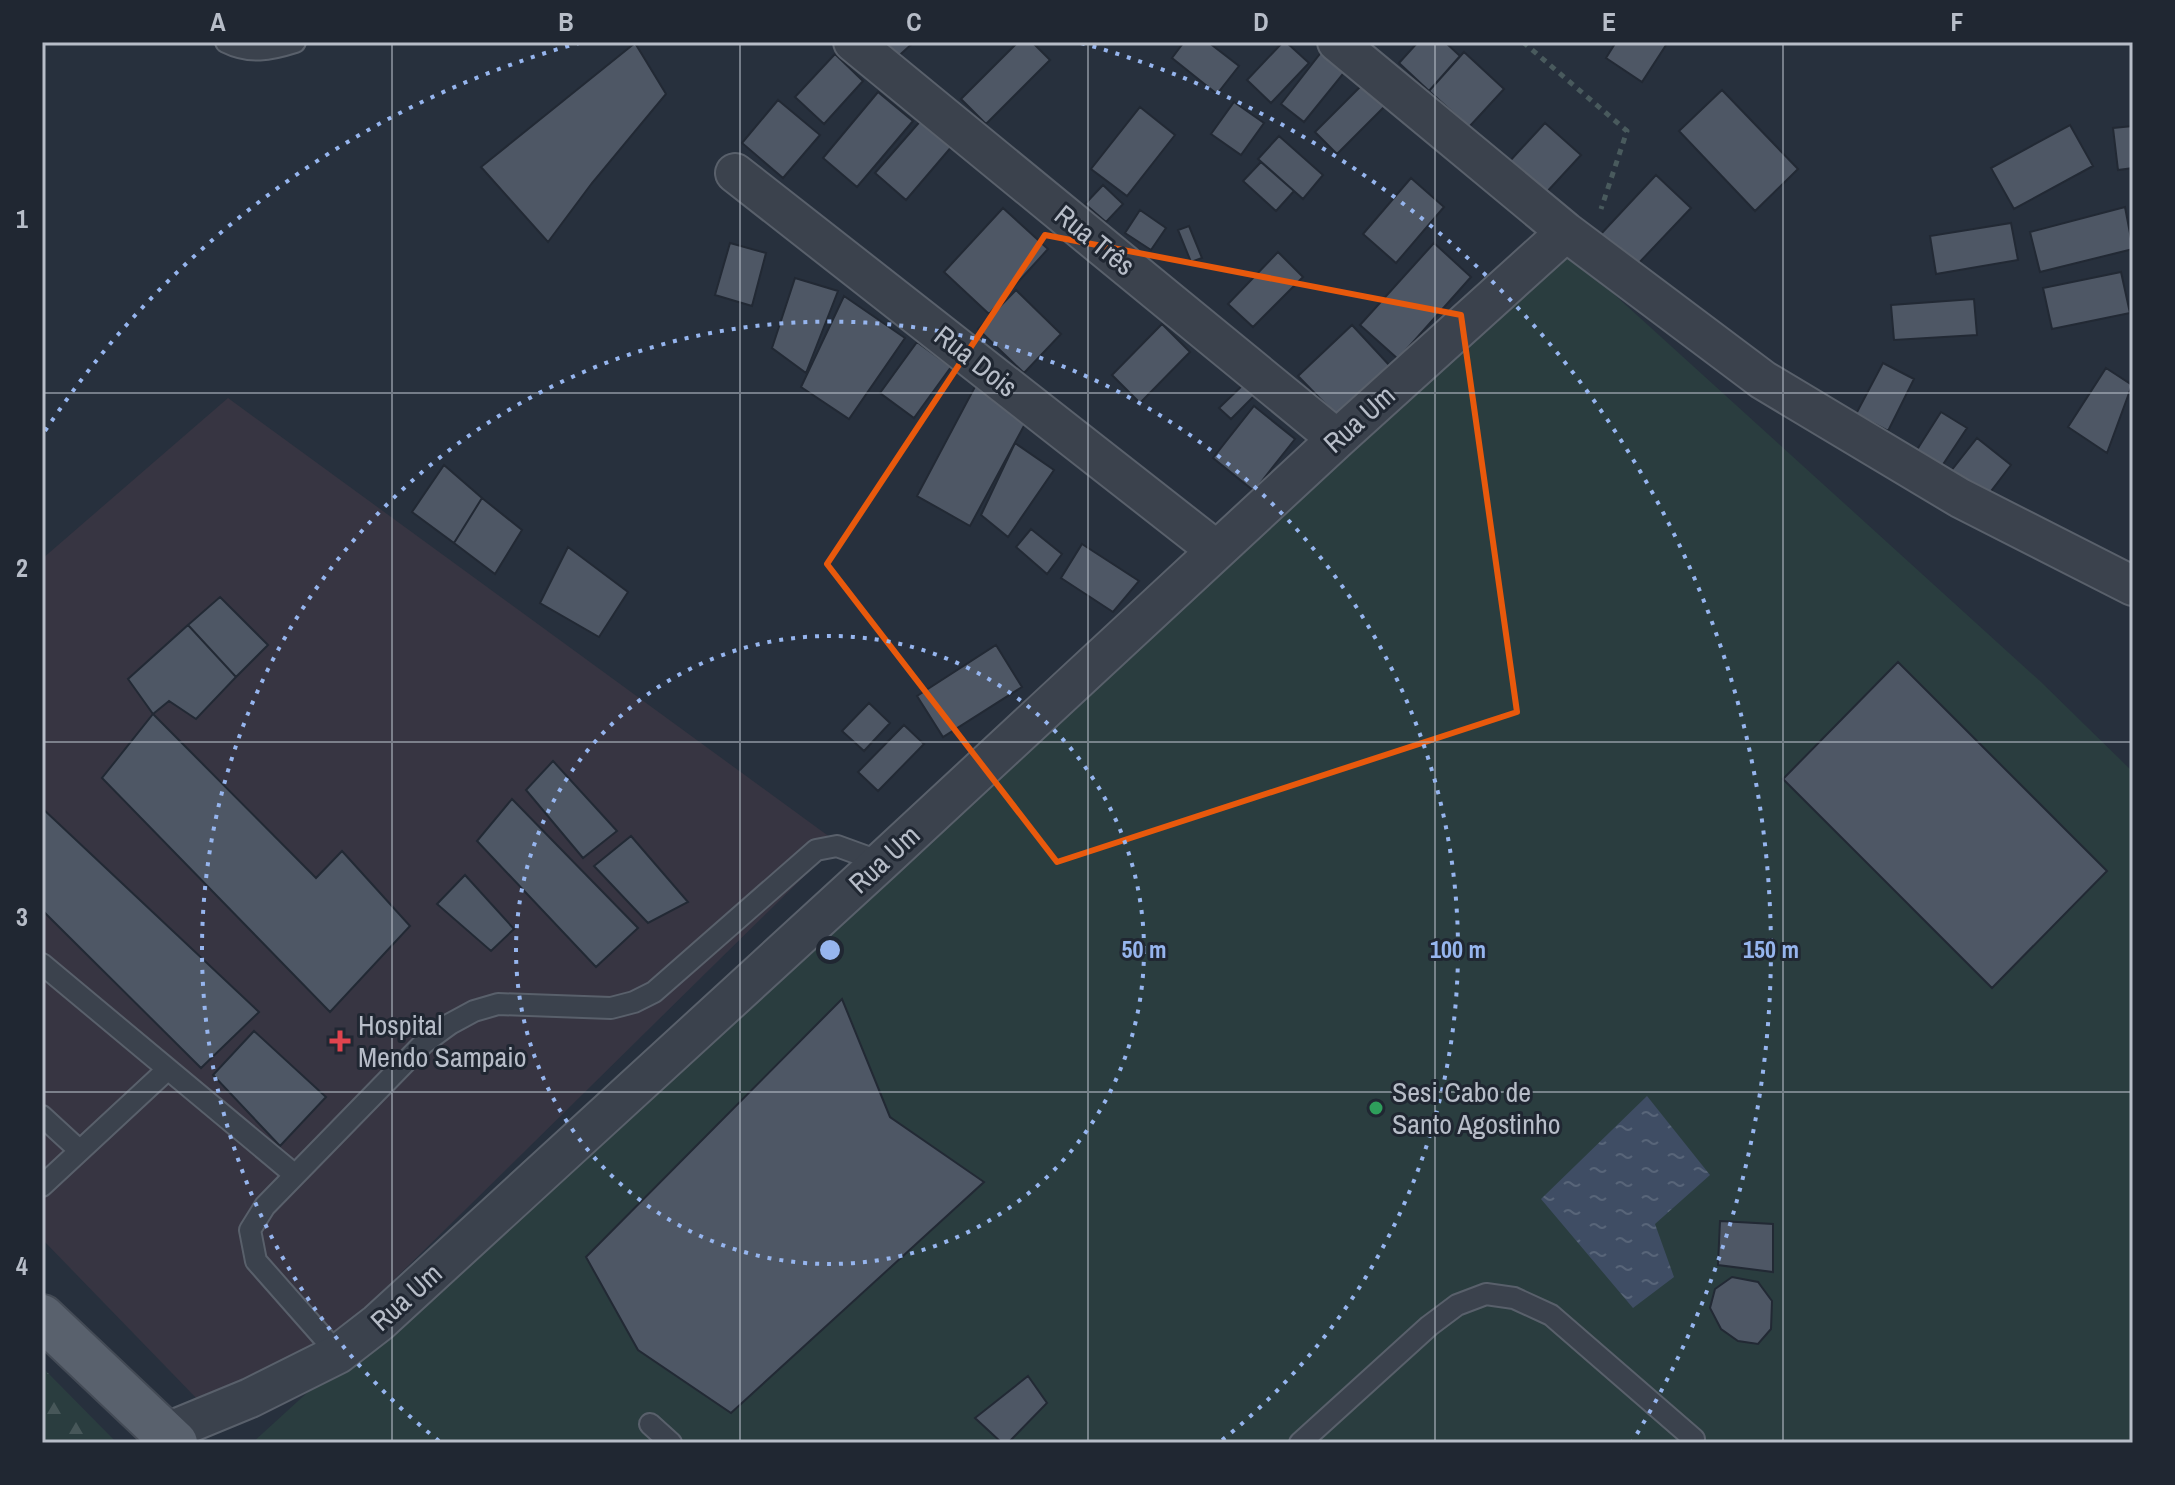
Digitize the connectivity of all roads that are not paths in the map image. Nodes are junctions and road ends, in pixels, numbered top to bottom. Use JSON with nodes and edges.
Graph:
{"nodes":[{"id":1,"x":226,"y":42,"type":"edge"},
{"id":2,"x":295,"y":42,"type":"edge"},
{"id":3,"x":853,"y":42,"type":"edge"},
{"id":4,"x":1337,"y":42,"type":"edge"},
{"id":5,"x":735,"y":173,"type":"dead end"},
{"id":6,"x":1566,"y":232,"type":"junction"},
{"id":7,"x":1337,"y":439,"type":"junction"},
{"id":8,"x":1216,"y":550,"type":"junction"},
{"id":9,"x":2133,"y":555,"type":"edge"},
{"id":10,"x":2093,"y":566,"type":"junction"},
{"id":11,"x":2133,"y":586,"type":"edge"},
{"id":12,"x":881,"y":862,"type":"junction"},
{"id":13,"x":42,"y":964,"type":"edge"},
{"id":14,"x":168,"y":1069,"type":"junction"},
{"id":15,"x":42,"y":1116,"type":"edge"},
{"id":16,"x":79,"y":1150,"type":"junction"},
{"id":17,"x":295,"y":1175,"type":"junction"},
{"id":18,"x":42,"y":1186,"type":"edge"},
{"id":19,"x":42,"y":1317,"type":"edge"},
{"id":20,"x":338,"y":1354,"type":"junction"},
{"id":21,"x":650,"y":1424,"type":"dead end"},
{"id":22,"x":170,"y":1438,"type":"edge"},
{"id":23,"x":1694,"y":1439,"type":"dead end"},
{"id":24,"x":671,"y":1443,"type":"edge"},
{"id":25,"x":1300,"y":1443,"type":"edge"}],
"edges":[{"from":1,"to":2,"type":"lane"},
{"from":3,"to":7,"type":"street","name":"Rua Três"},
{"from":4,"to":6,"type":"street"},
{"from":5,"to":8,"type":"street","name":"Rua Dois"},
{"from":6,"to":7,"type":"street","name":"Rua Um"},
{"from":6,"to":10,"type":"street"},
{"from":7,"to":8,"type":"street","name":"Rua Um"},
{"from":8,"to":12,"type":"street","name":"Rua Um"},
{"from":9,"to":10,"type":"street"},
{"from":10,"to":11,"type":"street"},
{"from":12,"to":17,"type":"lane"},
{"from":12,"to":20,"type":"street","name":"Rua Um"},
{"from":13,"to":14,"type":"lane"},
{"from":14,"to":16,"type":"lane"},
{"from":14,"to":17,"type":"lane"},
{"from":15,"to":16,"type":"lane"},
{"from":16,"to":18,"type":"lane"},
{"from":17,"to":20,"type":"lane"},
{"from":19,"to":22,"type":"main road"},
{"from":20,"to":22,"type":"street","name":"Rua Um"},
{"from":21,"to":24,"type":"lane"},
{"from":23,"to":25,"type":"lane"}]}
